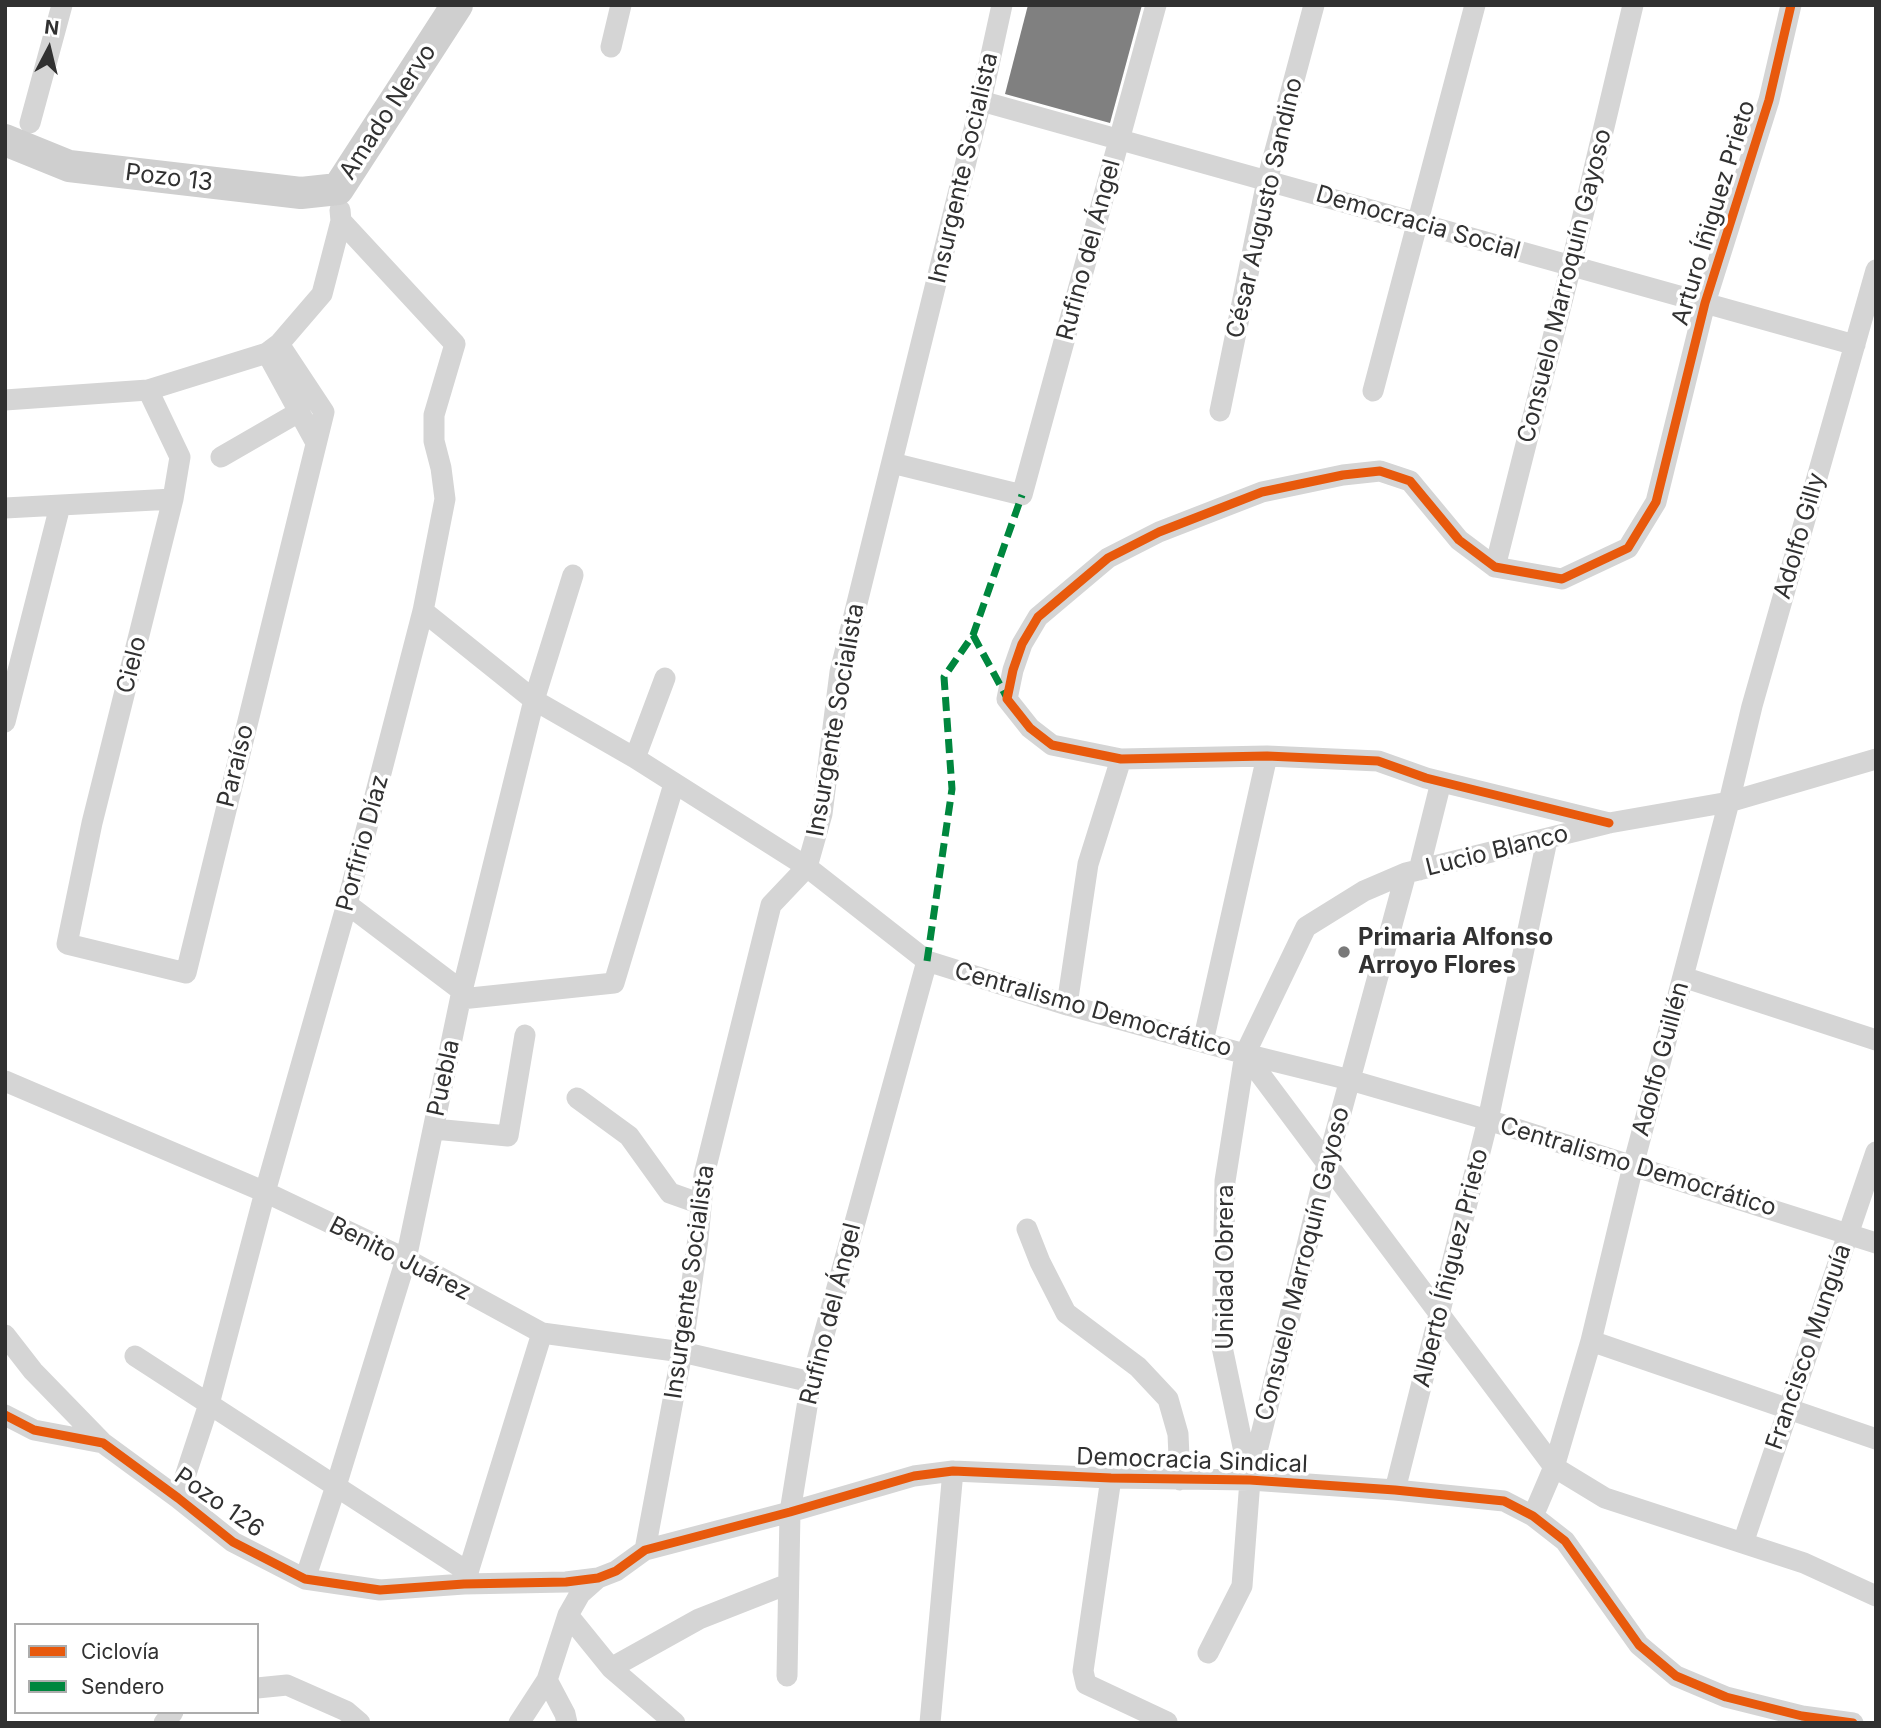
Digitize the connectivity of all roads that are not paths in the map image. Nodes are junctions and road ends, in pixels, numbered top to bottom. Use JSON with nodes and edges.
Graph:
{"nodes":[{"id":1,"x":62,"y":5,"type":"edge"},
{"id":2,"x":621,"y":5,"type":"edge"},
{"id":3,"x":1002,"y":5,"type":"edge"},
{"id":4,"x":1156,"y":5,"type":"edge"},
{"id":5,"x":1314,"y":5,"type":"edge"},
{"id":6,"x":1475,"y":5,"type":"edge"},
{"id":7,"x":1633,"y":5,"type":"edge"},
{"id":8,"x":1791,"y":5,"type":"edge"},
{"id":9,"x":457,"y":6,"type":"edge"},
{"id":10,"x":611,"y":47,"type":"dead end"},
{"id":11,"x":981,"y":101,"type":"junction"},
{"id":12,"x":18,"y":132,"type":"edge"},
{"id":13,"x":1120,"y":140,"type":"junction"},
{"id":14,"x":1267,"y":181,"type":"junction"},
{"id":15,"x":338,"y":189,"type":"junction"},
{"id":16,"x":341,"y":221,"type":"junction"},
{"id":17,"x":1417,"y":223,"type":"junction"},
{"id":18,"x":1571,"y":266,"type":"junction"},
{"id":19,"x":1875,"y":279,"type":"edge"},
{"id":20,"x":1704,"y":303,"type":"junction"},
{"id":21,"x":1855,"y":345,"type":"junction"},
{"id":22,"x":273,"y":349,"type":"junction"},
{"id":23,"x":148,"y":390,"type":"junction"},
{"id":24,"x":1373,"y":391,"type":"dead end"},
{"id":25,"x":5,"y":400,"type":"edge"},
{"id":26,"x":1220,"y":411,"type":"dead end"},
{"id":27,"x":299,"y":412,"type":"junction"},
{"id":28,"x":315,"y":441,"type":"junction"},
{"id":29,"x":221,"y":457,"type":"dead end"},
{"id":30,"x":892,"y":463,"type":"junction"},
{"id":31,"x":173,"y":499,"type":"junction"},
{"id":32,"x":60,"y":506,"type":"junction"},
{"id":33,"x":5,"y":508,"type":"edge"},
{"id":34,"x":1495,"y":567,"type":"junction"},
{"id":35,"x":573,"y":575,"type":"dead end"},
{"id":36,"x":423,"y":611,"type":"junction"},
{"id":37,"x":665,"y":678,"type":"dead end"},
{"id":38,"x":534,"y":700,"type":"junction"},
{"id":39,"x":5,"y":722,"type":"edge"},
{"id":40,"x":1267,"y":756,"type":"junction"},
{"id":41,"x":635,"y":758,"type":"junction"},
{"id":42,"x":1121,"y":758,"type":"junction"},
{"id":43,"x":1876,"y":759,"type":"edge"},
{"id":44,"x":1441,"y":782,"type":"junction"},
{"id":45,"x":674,"y":783,"type":"junction"},
{"id":46,"x":1729,"y":802,"type":"junction"},
{"id":47,"x":1609,"y":824,"type":"junction"},
{"id":48,"x":1547,"y":840,"type":"junction"},
{"id":49,"x":807,"y":867,"type":"junction"},
{"id":50,"x":1413,"y":872,"type":"junction"},
{"id":51,"x":347,"y":904,"type":"junction"},
{"id":52,"x":67,"y":944,"type":"joint"},
{"id":53,"x":927,"y":961,"type":"junction"},
{"id":54,"x":1683,"y":977,"type":"junction"},
{"id":55,"x":461,"y":995,"type":"junction"},
{"id":56,"x":1067,"y":1005,"type":"junction"},
{"id":57,"x":525,"y":1035,"type":"dead end"},
{"id":58,"x":1876,"y":1040,"type":"edge"},
{"id":59,"x":1203,"y":1042,"type":"junction"},
{"id":60,"x":1245,"y":1054,"type":"junction"},
{"id":61,"x":1350,"y":1080,"type":"junction"},
{"id":62,"x":5,"y":1081,"type":"edge"},
{"id":63,"x":577,"y":1098,"type":"dead end"},
{"id":64,"x":1488,"y":1120,"type":"junction"},
{"id":65,"x":434,"y":1129,"type":"junction"},
{"id":66,"x":1876,"y":1152,"type":"edge"},
{"id":67,"x":1327,"y":1164,"type":"junction"},
{"id":68,"x":1633,"y":1166,"type":"junction"},
{"id":69,"x":265,"y":1192,"type":"junction"},
{"id":70,"x":701,"y":1204,"type":"junction"},
{"id":71,"x":1027,"y":1229,"type":"dead end"},
{"id":72,"x":1848,"y":1233,"type":"junction"},
{"id":73,"x":1876,"y":1243,"type":"edge"},
{"id":74,"x":406,"y":1259,"type":"junction"},
{"id":75,"x":1439,"y":1313,"type":"junction"},
{"id":76,"x":542,"y":1333,"type":"junction"},
{"id":77,"x":5,"y":1335,"type":"edge"},
{"id":78,"x":1591,"y":1341,"type":"junction"},
{"id":79,"x":682,"y":1352,"type":"junction"},
{"id":80,"x":135,"y":1356,"type":"dead end"},
{"id":81,"x":811,"y":1382,"type":"junction"},
{"id":82,"x":209,"y":1404,"type":"junction"},
{"id":83,"x":1788,"y":1409,"type":"junction"},
{"id":84,"x":5,"y":1415,"type":"edge"},
{"id":85,"x":1876,"y":1438,"type":"edge"},
{"id":86,"x":103,"y":1443,"type":"junction"},
{"id":87,"x":1554,"y":1467,"type":"junction"},
{"id":88,"x":953,"y":1471,"type":"junction"},
{"id":89,"x":1111,"y":1478,"type":"junction"},
{"id":90,"x":1180,"y":1480,"type":"junction"},
{"id":91,"x":1250,"y":1480,"type":"junction"},
{"id":92,"x":336,"y":1486,"type":"junction"},
{"id":93,"x":1395,"y":1490,"type":"junction"},
{"id":94,"x":178,"y":1498,"type":"junction"},
{"id":95,"x":790,"y":1512,"type":"junction"},
{"id":96,"x":1533,"y":1516,"type":"junction"},
{"id":97,"x":1743,"y":1543,"type":"junction"},
{"id":98,"x":645,"y":1550,"type":"junction"},
{"id":99,"x":305,"y":1578,"type":"junction"},
{"id":100,"x":466,"y":1578,"type":"junction"},
{"id":101,"x":598,"y":1578,"type":"junction"},
{"id":102,"x":788,"y":1584,"type":"junction"},
{"id":103,"x":1876,"y":1596,"type":"edge"},
{"id":104,"x":568,"y":1615,"type":"junction"},
{"id":105,"x":1208,"y":1653,"type":"dead end"},
{"id":106,"x":611,"y":1668,"type":"junction"},
{"id":107,"x":787,"y":1675,"type":"dead end"},
{"id":108,"x":547,"y":1680,"type":"junction"},
{"id":109,"x":259,"y":1688,"type":"edge"},
{"id":110,"x":1167,"y":1722,"type":"edge"},
{"id":111,"x":360,"y":1723,"type":"edge"},
{"id":112,"x":519,"y":1723,"type":"edge"},
{"id":113,"x":567,"y":1723,"type":"edge"},
{"id":114,"x":675,"y":1723,"type":"edge"},
{"id":115,"x":930,"y":1723,"type":"edge"},
{"id":116,"x":1853,"y":1723,"type":"edge"}],
"edges":[{"from":1,"to":12,"type":"street"},
{"from":2,"to":10,"type":"street"},
{"from":3,"to":11,"type":"street","name":"Insurgente Socialista"},
{"from":4,"to":13,"type":"street","name":"Rufino del Ángel"},
{"from":5,"to":14,"type":"street","name":"César Augusto Sandino"},
{"from":6,"to":17,"type":"street"},
{"from":7,"to":18,"type":"street","name":"Consuelo Marroquín Gayoso"},
{"from":8,"to":20,"type":"street","name":"Arturo Íñiguez Prieto"},
{"from":9,"to":15,"type":"main road","name":"Amado Nervo"},
{"from":11,"to":13,"type":"street","name":"Democracia Social"},
{"from":11,"to":30,"type":"street","name":"Insurgente Socialista"},
{"from":12,"to":15,"type":"main road","name":"Pozo 13"},
{"from":13,"to":14,"type":"street","name":"Democracia Social"},
{"from":13,"to":30,"type":"street","name":"Rufino del Ángel"},
{"from":14,"to":17,"type":"street","name":"Democracia Social"},
{"from":14,"to":26,"type":"street","name":"César Augusto Sandino"},
{"from":15,"to":16,"type":"street","name":"Amado Nervo"},
{"from":16,"to":22,"type":"street","name":"Amado Nervo"},
{"from":16,"to":36,"type":"street","name":"Porfirio Díaz"},
{"from":17,"to":18,"type":"street","name":"Democracia Social"},
{"from":17,"to":24,"type":"street"},
{"from":18,"to":20,"type":"street","name":"Democracia Social"},
{"from":18,"to":34,"type":"street","name":"Consuelo Marroquín Gayoso"},
{"from":19,"to":21,"type":"street","name":"Adolfo Gilly"},
{"from":20,"to":21,"type":"street","name":"Democracia Social"},
{"from":20,"to":34,"type":"street","name":"Arturo Íñiguez Prieto"},
{"from":21,"to":46,"type":"street","name":"Adolfo Gilly"},
{"from":22,"to":23,"type":"street"},
{"from":22,"to":27,"type":"street"},
{"from":22,"to":28,"type":"street","name":"Paraíso"},
{"from":23,"to":25,"type":"street"},
{"from":23,"to":31,"type":"street","name":"Cielo"},
{"from":27,"to":28,"type":"street"},
{"from":27,"to":29,"type":"street"},
{"from":28,"to":52,"type":"street","name":"Paraíso"},
{"from":30,"to":49,"type":"street","name":"Insurgente Socialista"},
{"from":31,"to":32,"type":"street"},
{"from":31,"to":52,"type":"street","name":"Cielo"},
{"from":32,"to":33,"type":"street"},
{"from":32,"to":39,"type":"street"},
{"from":34,"to":42,"type":"street"},
{"from":35,"to":38,"type":"street","name":"Puebla"},
{"from":36,"to":38,"type":"street","name":"Centralismo Democrático"},
{"from":36,"to":51,"type":"street","name":"Porfirio Díaz"},
{"from":37,"to":41,"type":"street"},
{"from":38,"to":41,"type":"street","name":"Centralismo Democrático"},
{"from":38,"to":55,"type":"street","name":"Puebla"},
{"from":40,"to":42,"type":"street"},
{"from":40,"to":44,"type":"street"},
{"from":40,"to":59,"type":"street"},
{"from":41,"to":45,"type":"street","name":"Centralismo Democrático"},
{"from":42,"to":56,"type":"street"},
{"from":43,"to":46,"type":"street","name":"Lucio Blanco"},
{"from":44,"to":47,"type":"street"},
{"from":44,"to":50,"type":"street","name":"Consuelo Marroquín Gayoso"},
{"from":45,"to":49,"type":"street","name":"Centralismo Democrático"},
{"from":45,"to":55,"type":"street"},
{"from":46,"to":47,"type":"street","name":"Lucio Blanco"},
{"from":46,"to":54,"type":"street","name":"Adolfo Guillén"},
{"from":47,"to":48,"type":"street","name":"Lucio Blanco"},
{"from":48,"to":50,"type":"street","name":"Lucio Blanco"},
{"from":48,"to":64,"type":"street","name":"Alberto Íñiguez Prieto"},
{"from":49,"to":53,"type":"street","name":"Centralismo Democrático"},
{"from":49,"to":70,"type":"street","name":"Insurgente Socialista"},
{"from":50,"to":60,"type":"street","name":"Lucio Blanco"},
{"from":50,"to":61,"type":"street","name":"Consuelo Marroquín Gayoso"},
{"from":51,"to":55,"type":"street"},
{"from":51,"to":69,"type":"street","name":"Porfirio Díaz"},
{"from":53,"to":56,"type":"street","name":"Centralismo Democrático"},
{"from":53,"to":81,"type":"street","name":"Rufino del Ángel"},
{"from":54,"to":58,"type":"street"},
{"from":54,"to":68,"type":"street","name":"Adolfo Guillén"},
{"from":55,"to":65,"type":"street","name":"Puebla"},
{"from":56,"to":59,"type":"street","name":"Centralismo Democrático"},
{"from":57,"to":65,"type":"street"},
{"from":59,"to":60,"type":"street","name":"Centralismo Democrático"},
{"from":60,"to":61,"type":"street","name":"Centralismo Democrático"},
{"from":60,"to":67,"type":"street"},
{"from":60,"to":91,"type":"street","name":"Unidad Obrera"},
{"from":61,"to":64,"type":"street","name":"Centralismo Democrático"},
{"from":61,"to":67,"type":"street","name":"Consuelo Marroquín Gayoso"},
{"from":62,"to":69,"type":"street","name":"Benito Juárez"},
{"from":63,"to":70,"type":"street"},
{"from":64,"to":68,"type":"street","name":"Centralismo Democrático"},
{"from":64,"to":75,"type":"street","name":"Alberto Íñiguez Prieto"},
{"from":65,"to":74,"type":"street","name":"Puebla"},
{"from":66,"to":72,"type":"street","name":"Francisco Munguía"},
{"from":67,"to":75,"type":"street"},
{"from":67,"to":91,"type":"street","name":"Consuelo Marroquín Gayoso"},
{"from":68,"to":72,"type":"street","name":"Centralismo Democrático"},
{"from":68,"to":78,"type":"street","name":"Adolfo Guillén"},
{"from":69,"to":74,"type":"street","name":"Benito Juárez"},
{"from":69,"to":82,"type":"street","name":"Porfirio Díaz"},
{"from":70,"to":79,"type":"street","name":"Insurgente Socialista"},
{"from":71,"to":90,"type":"street"},
{"from":72,"to":73,"type":"street","name":"Centralismo Democrático"},
{"from":72,"to":83,"type":"street","name":"Francisco Munguía"},
{"from":74,"to":76,"type":"street","name":"Benito Juárez"},
{"from":74,"to":92,"type":"street","name":"Puebla"},
{"from":75,"to":87,"type":"street"},
{"from":75,"to":93,"type":"street","name":"Alberto Íñiguez Prieto"},
{"from":76,"to":79,"type":"street","name":"Benito Juárez"},
{"from":76,"to":100,"type":"street"},
{"from":77,"to":86,"type":"street"},
{"from":78,"to":83,"type":"street"},
{"from":78,"to":87,"type":"street","name":"Adolfo Guillén"},
{"from":79,"to":81,"type":"street","name":"Benito Juárez"},
{"from":79,"to":98,"type":"street","name":"Insurgente Socialista"},
{"from":80,"to":82,"type":"street"},
{"from":81,"to":95,"type":"street","name":"Rufino del Ángel"},
{"from":82,"to":92,"type":"street"},
{"from":82,"to":94,"type":"street","name":"Porfirio Díaz"},
{"from":83,"to":85,"type":"street"},
{"from":83,"to":97,"type":"street","name":"Francisco Munguía"},
{"from":84,"to":86,"type":"street","name":"Pozo 126"},
{"from":86,"to":94,"type":"street","name":"Pozo 126"},
{"from":87,"to":96,"type":"street","name":"Adolfo Guillén"},
{"from":87,"to":97,"type":"street"},
{"from":88,"to":89,"type":"street","name":"Democracia Sindical"},
{"from":88,"to":95,"type":"street","name":"Democracia Sindical"},
{"from":88,"to":115,"type":"street"},
{"from":89,"to":90,"type":"street","name":"Democracia Sindical"},
{"from":89,"to":110,"type":"street"},
{"from":90,"to":91,"type":"street","name":"Democracia Sindical"},
{"from":91,"to":93,"type":"street","name":"Democracia Sindical"},
{"from":91,"to":105,"type":"street","name":"Consuelo Marroquín Gayoso"},
{"from":92,"to":99,"type":"street","name":"Puebla"},
{"from":92,"to":100,"type":"street"},
{"from":93,"to":96,"type":"street","name":"Democracia Sindical"},
{"from":94,"to":99,"type":"street","name":"Pozo 126"},
{"from":95,"to":98,"type":"street","name":"Democracia Sindical"},
{"from":95,"to":102,"type":"street","name":"Rufino del Ángel"},
{"from":96,"to":116,"type":"street","name":"Democracia Sindical"},
{"from":97,"to":103,"type":"street"},
{"from":98,"to":101,"type":"street","name":"Democracia Sindical"},
{"from":99,"to":100,"type":"street","name":"Pozo 126"},
{"from":100,"to":101,"type":"street","name":"Democracia Sindical"},
{"from":101,"to":104,"type":"street"},
{"from":102,"to":106,"type":"street"},
{"from":102,"to":107,"type":"street","name":"Rufino del Ángel"},
{"from":104,"to":106,"type":"street"},
{"from":104,"to":108,"type":"street"},
{"from":106,"to":114,"type":"street"},
{"from":108,"to":112,"type":"street"},
{"from":108,"to":113,"type":"street"},
{"from":109,"to":111,"type":"street"}]}
